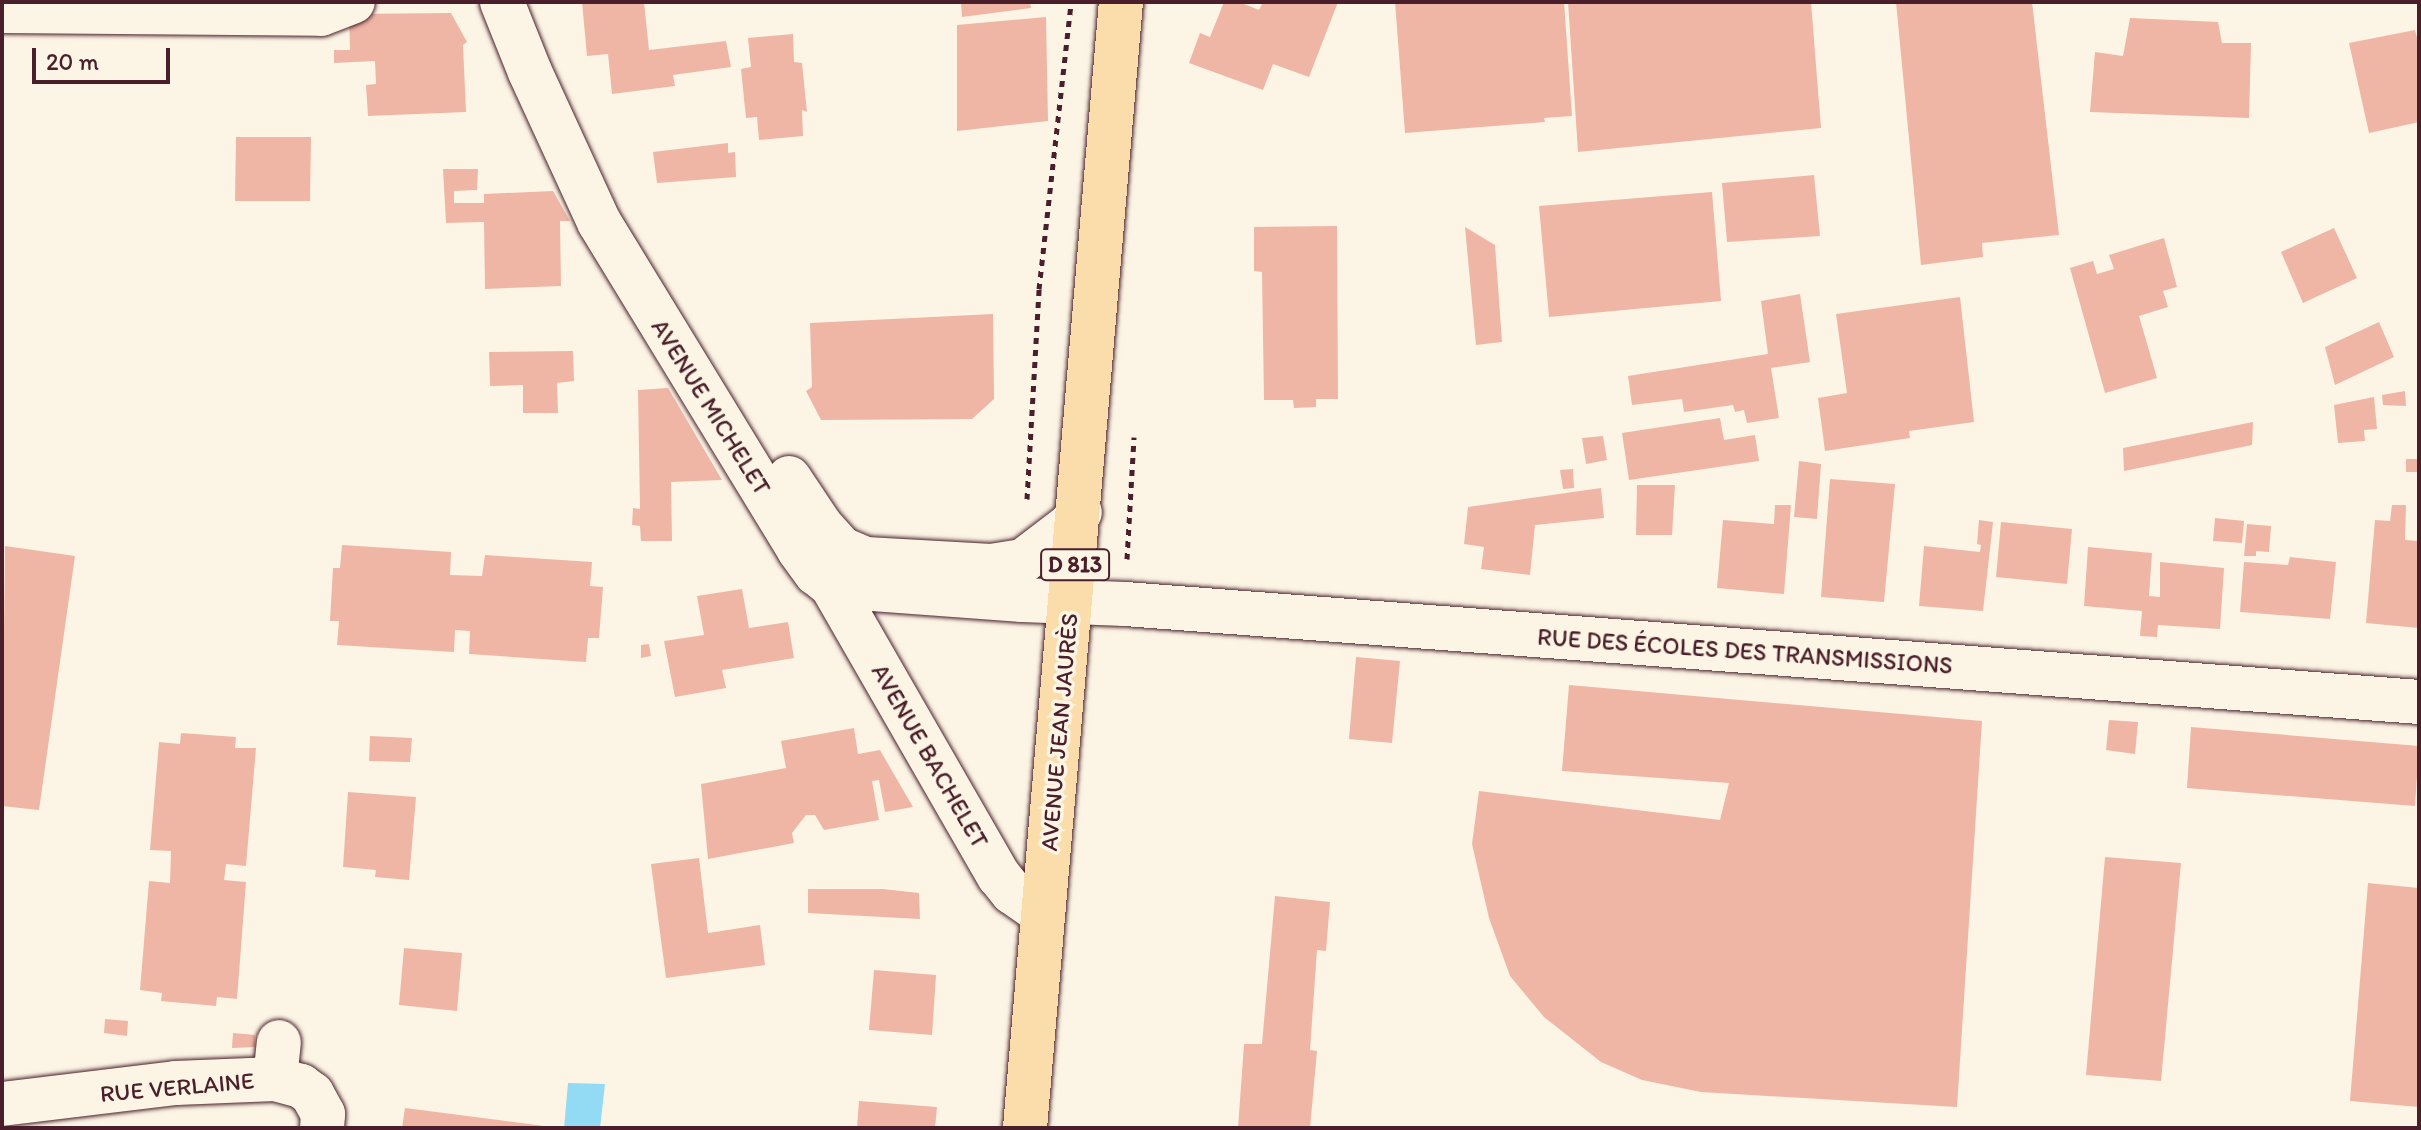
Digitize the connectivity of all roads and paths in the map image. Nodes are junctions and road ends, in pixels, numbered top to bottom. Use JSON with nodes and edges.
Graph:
{"nodes":[{"id":1,"x":353,"y":2,"type":"edge"},
{"id":2,"x":502,"y":2,"type":"edge"},
{"id":3,"x":1121,"y":2,"type":"edge"},
{"id":4,"x":2,"y":11,"type":"edge"},
{"id":5,"x":559,"y":129,"type":"junction"},
{"id":6,"x":1080,"y":512,"type":"junction"},
{"id":7,"x":832,"y":586,"type":"junction"},
{"id":8,"x":1072,"y":601,"type":"junction"},
{"id":9,"x":2419,"y":702,"type":"edge"},
{"id":10,"x":1042,"y":913,"type":"junction"},
{"id":11,"x":2,"y":1104,"type":"edge"},
{"id":12,"x":322,"y":1128,"type":"edge"},
{"id":13,"x":1025,"y":1128,"type":"edge"}],
"edges":[{"from":1,"to":4,"type":"street"},
{"from":2,"to":5,"type":"street","name":"AVENUE MICHELET"},
{"from":3,"to":6,"type":"main road","name":"AVENUE JEAN JAURÈS","number":"D 813"},
{"from":5,"to":6,"type":"street"},
{"from":5,"to":7,"type":"street","name":"AVENUE MICHELET"},
{"from":6,"to":8,"type":"main road","name":"AVENUE JEAN JAURÈS","number":"D 813"},
{"from":7,"to":8,"type":"street"},
{"from":7,"to":10,"type":"street","name":"AVENUE BACHELET"},
{"from":8,"to":9,"type":"street","name":"RUE DES ÉCOLES DES TRANSMISSIONS"},
{"from":8,"to":10,"type":"main road","name":"AVENUE JEAN JAURÈS","number":"D 813"},
{"from":10,"to":13,"type":"main road","name":"AVENUE JEAN JAURÈS","number":"D 813"},
{"from":11,"to":12,"type":"street","name":"RUE VERLAINE"}]}
